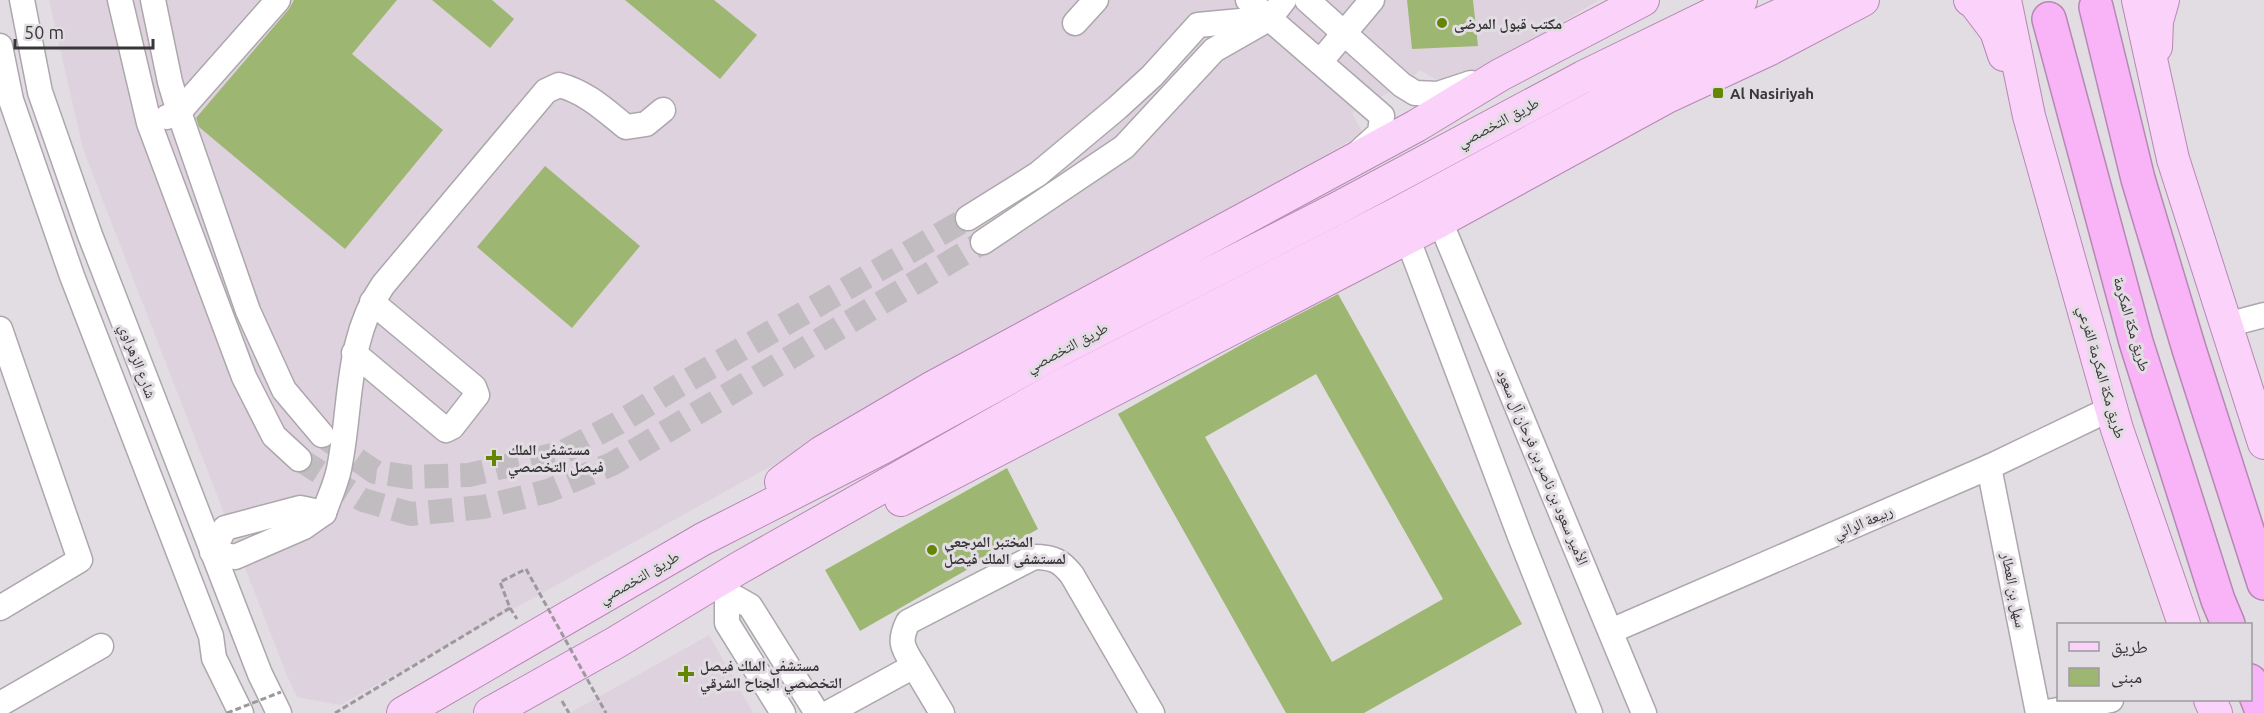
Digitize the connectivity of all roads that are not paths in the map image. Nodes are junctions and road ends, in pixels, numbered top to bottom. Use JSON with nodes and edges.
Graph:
{"nodes":[{"id":1,"x":22,"y":0,"type":"edge"},
{"id":2,"x":120,"y":0,"type":"edge"},
{"id":3,"x":153,"y":0,"type":"edge"},
{"id":4,"x":278,"y":0,"type":"edge"},
{"id":5,"x":1096,"y":0,"type":"edge"},
{"id":6,"x":1248,"y":0,"type":"edge"},
{"id":7,"x":1306,"y":0,"type":"edge"},
{"id":8,"x":1372,"y":0,"type":"edge"},
{"id":9,"x":1643,"y":0,"type":"edge"},
{"id":10,"x":1741,"y":0,"type":"edge"},
{"id":11,"x":1813,"y":0,"type":"edge"},
{"id":12,"x":1863,"y":0,"type":"edge"},
{"id":13,"x":1970,"y":0,"type":"edge"},
{"id":14,"x":2005,"y":0,"type":"edge"},
{"id":15,"x":2020,"y":0,"type":"edge"},
{"id":16,"x":2130,"y":0,"type":"edge"},
{"id":17,"x":2138,"y":0,"type":"edge"},
{"id":18,"x":2163,"y":0,"type":"edge"},
{"id":19,"x":2096,"y":7,"type":"dead end"},
{"id":20,"x":1277,"y":9,"type":"edge"},
{"id":21,"x":2049,"y":19,"type":"dead end"},
{"id":22,"x":1076,"y":23,"type":"dead end"},
{"id":23,"x":1345,"y":34,"type":"junction"},
{"id":24,"x":0,"y":46,"type":"edge"},
{"id":25,"x":1320,"y":62,"type":"junction"},
{"id":26,"x":1500,"y":75,"type":"junction"},
{"id":27,"x":2155,"y":81,"type":"junction"},
{"id":28,"x":40,"y":92,"type":"junction"},
{"id":29,"x":5,"y":102,"type":"edge"},
{"id":30,"x":663,"y":110,"type":"dead end"},
{"id":31,"x":179,"y":112,"type":"junction"},
{"id":32,"x":2029,"y":116,"type":"junction"},
{"id":33,"x":149,"y":123,"type":"junction"},
{"id":34,"x":1344,"y":164,"type":"junction"},
{"id":35,"x":968,"y":218,"type":"tunnel mouth"},
{"id":36,"x":1440,"y":220,"type":"junction"},
{"id":37,"x":1407,"y":237,"type":"junction"},
{"id":38,"x":983,"y":242,"type":"tunnel mouth"},
{"id":39,"x":372,"y":302,"type":"junction"},
{"id":40,"x":2264,"y":315,"type":"edge"},
{"id":41,"x":2226,"y":325,"type":"junction"},
{"id":42,"x":3,"y":342,"type":"edge"},
{"id":43,"x":354,"y":353,"type":"junction"},
{"id":44,"x":2112,"y":408,"type":"junction"},
{"id":45,"x":322,"y":435,"type":"tunnel mouth"},
{"id":46,"x":2264,"y":443,"type":"edge"},
{"id":47,"x":299,"y":459,"type":"tunnel mouth"},
{"id":48,"x":1989,"y":467,"type":"junction"},
{"id":49,"x":703,"y":539,"type":"junction"},
{"id":50,"x":212,"y":552,"type":"junction"},
{"id":51,"x":733,"y":581,"type":"junction"},
{"id":52,"x":2264,"y":583,"type":"edge"},
{"id":53,"x":0,"y":608,"type":"edge"},
{"id":54,"x":2184,"y":623,"type":"edge"},
{"id":55,"x":2228,"y":623,"type":"edge"},
{"id":56,"x":241,"y":625,"type":"junction"},
{"id":57,"x":1611,"y":631,"type":"junction"},
{"id":58,"x":211,"y":636,"type":"junction"},
{"id":59,"x":101,"y":646,"type":"dead end"},
{"id":60,"x":914,"y":666,"type":"junction"},
{"id":61,"x":2252,"y":686,"type":"edge"},
{"id":62,"x":2101,"y":701,"type":"edge"},
{"id":63,"x":280,"y":702,"type":"edge"},
{"id":64,"x":0,"y":704,"type":"edge"},
{"id":65,"x":241,"y":713,"type":"edge"},
{"id":66,"x":403,"y":713,"type":"edge"},
{"id":67,"x":490,"y":713,"type":"edge"},
{"id":68,"x":783,"y":713,"type":"edge"},
{"id":69,"x":817,"y":713,"type":"edge"},
{"id":70,"x":828,"y":713,"type":"edge"},
{"id":71,"x":942,"y":713,"type":"edge"},
{"id":72,"x":1152,"y":713,"type":"edge"},
{"id":73,"x":1590,"y":713,"type":"edge"},
{"id":74,"x":1644,"y":713,"type":"edge"},
{"id":75,"x":2040,"y":713,"type":"edge"},
{"id":76,"x":2264,"y":713,"type":"edge"}],
"edges":[{"from":1,"to":28,"type":"street","name":"شارع الزهراوي"},
{"from":2,"to":33,"type":"street"},
{"from":3,"to":31,"type":"street"},
{"from":4,"to":31,"type":"street"},
{"from":5,"to":22,"type":"street"},
{"from":6,"to":20,"type":"street"},
{"from":7,"to":23,"type":"street"},
{"from":8,"to":23,"type":"street"},
{"from":9,"to":26,"type":"main road"},
{"from":10,"to":49,"type":"main road","name":"طريق التخصصي"},
{"from":11,"to":51,"type":"main road","name":"طريق التخصصي"},
{"from":12,"to":36,"type":"main road"},
{"from":13,"to":32,"type":"main road"},
{"from":14,"to":32,"type":"main road"},
{"from":15,"to":32,"type":"main road"},
{"from":16,"to":27,"type":"main road"},
{"from":17,"to":27,"type":"main road"},
{"from":18,"to":27,"type":"main road"},
{"from":19,"to":52,"type":"highway"},
{"from":20,"to":25,"type":"street"},
{"from":20,"to":35,"type":"street"},
{"from":20,"to":38,"type":"street"},
{"from":21,"to":55,"type":"highway","name":"طريق مكة المكرمة"},
{"from":23,"to":25,"type":"street"},
{"from":23,"to":26,"type":"street"},
{"from":24,"to":29,"type":"street"},
{"from":25,"to":34,"type":"street"},
{"from":26,"to":34,"type":"main road"},
{"from":27,"to":41,"type":"main road"},
{"from":28,"to":29,"type":"street"},
{"from":28,"to":50,"type":"street","name":"شارع الزهراوي"},
{"from":29,"to":58,"type":"street"},
{"from":30,"to":39,"type":"street"},
{"from":31,"to":33,"type":"street"},
{"from":31,"to":45,"type":"street"},
{"from":32,"to":44,"type":"main road","name":"طريق مكة المكرمة الفرعي"},
{"from":33,"to":47,"type":"street"},
{"from":34,"to":49,"type":"main road"},
{"from":36,"to":37,"type":"main road"},
{"from":36,"to":57,"type":"street","name":"الأمير سعود بن ناصر بن فرحان آل سعود"},
{"from":37,"to":51,"type":"main road"},
{"from":37,"to":73,"type":"street"},
{"from":39,"to":43,"type":"street"},
{"from":39,"to":43,"type":"street"},
{"from":40,"to":41,"type":"street"},
{"from":41,"to":46,"type":"main road"},
{"from":42,"to":53,"type":"street"},
{"from":43,"to":50,"type":"street"},
{"from":44,"to":48,"type":"street","name":"ربيعة الرائي"},
{"from":44,"to":54,"type":"main road","name":"طريق مكة المكرمة الفرعي"},
{"from":48,"to":57,"type":"street","name":"ربيعة الرائي"},
{"from":48,"to":75,"type":"street","name":"سهل بن العطار"},
{"from":49,"to":66,"type":"main road","name":"طريق التخصصي"},
{"from":50,"to":56,"type":"street","name":"شارع الزهراوي"},
{"from":51,"to":67,"type":"main road","name":"طريق التخصصي"},
{"from":51,"to":68,"type":"street"},
{"from":51,"to":69,"type":"street"},
{"from":56,"to":58,"type":"street"},
{"from":56,"to":63,"type":"street","name":"شارع الزهراوي"},
{"from":57,"to":74,"type":"street","name":"الأمير سعود بن ناصر بن فرحان آل سعود"},
{"from":58,"to":65,"type":"street"},
{"from":59,"to":64,"type":"street"},
{"from":60,"to":70,"type":"street"},
{"from":60,"to":71,"type":"street"},
{"from":60,"to":72,"type":"street"},
{"from":61,"to":76,"type":"highway"},
{"from":62,"to":75,"type":"street"}]}
